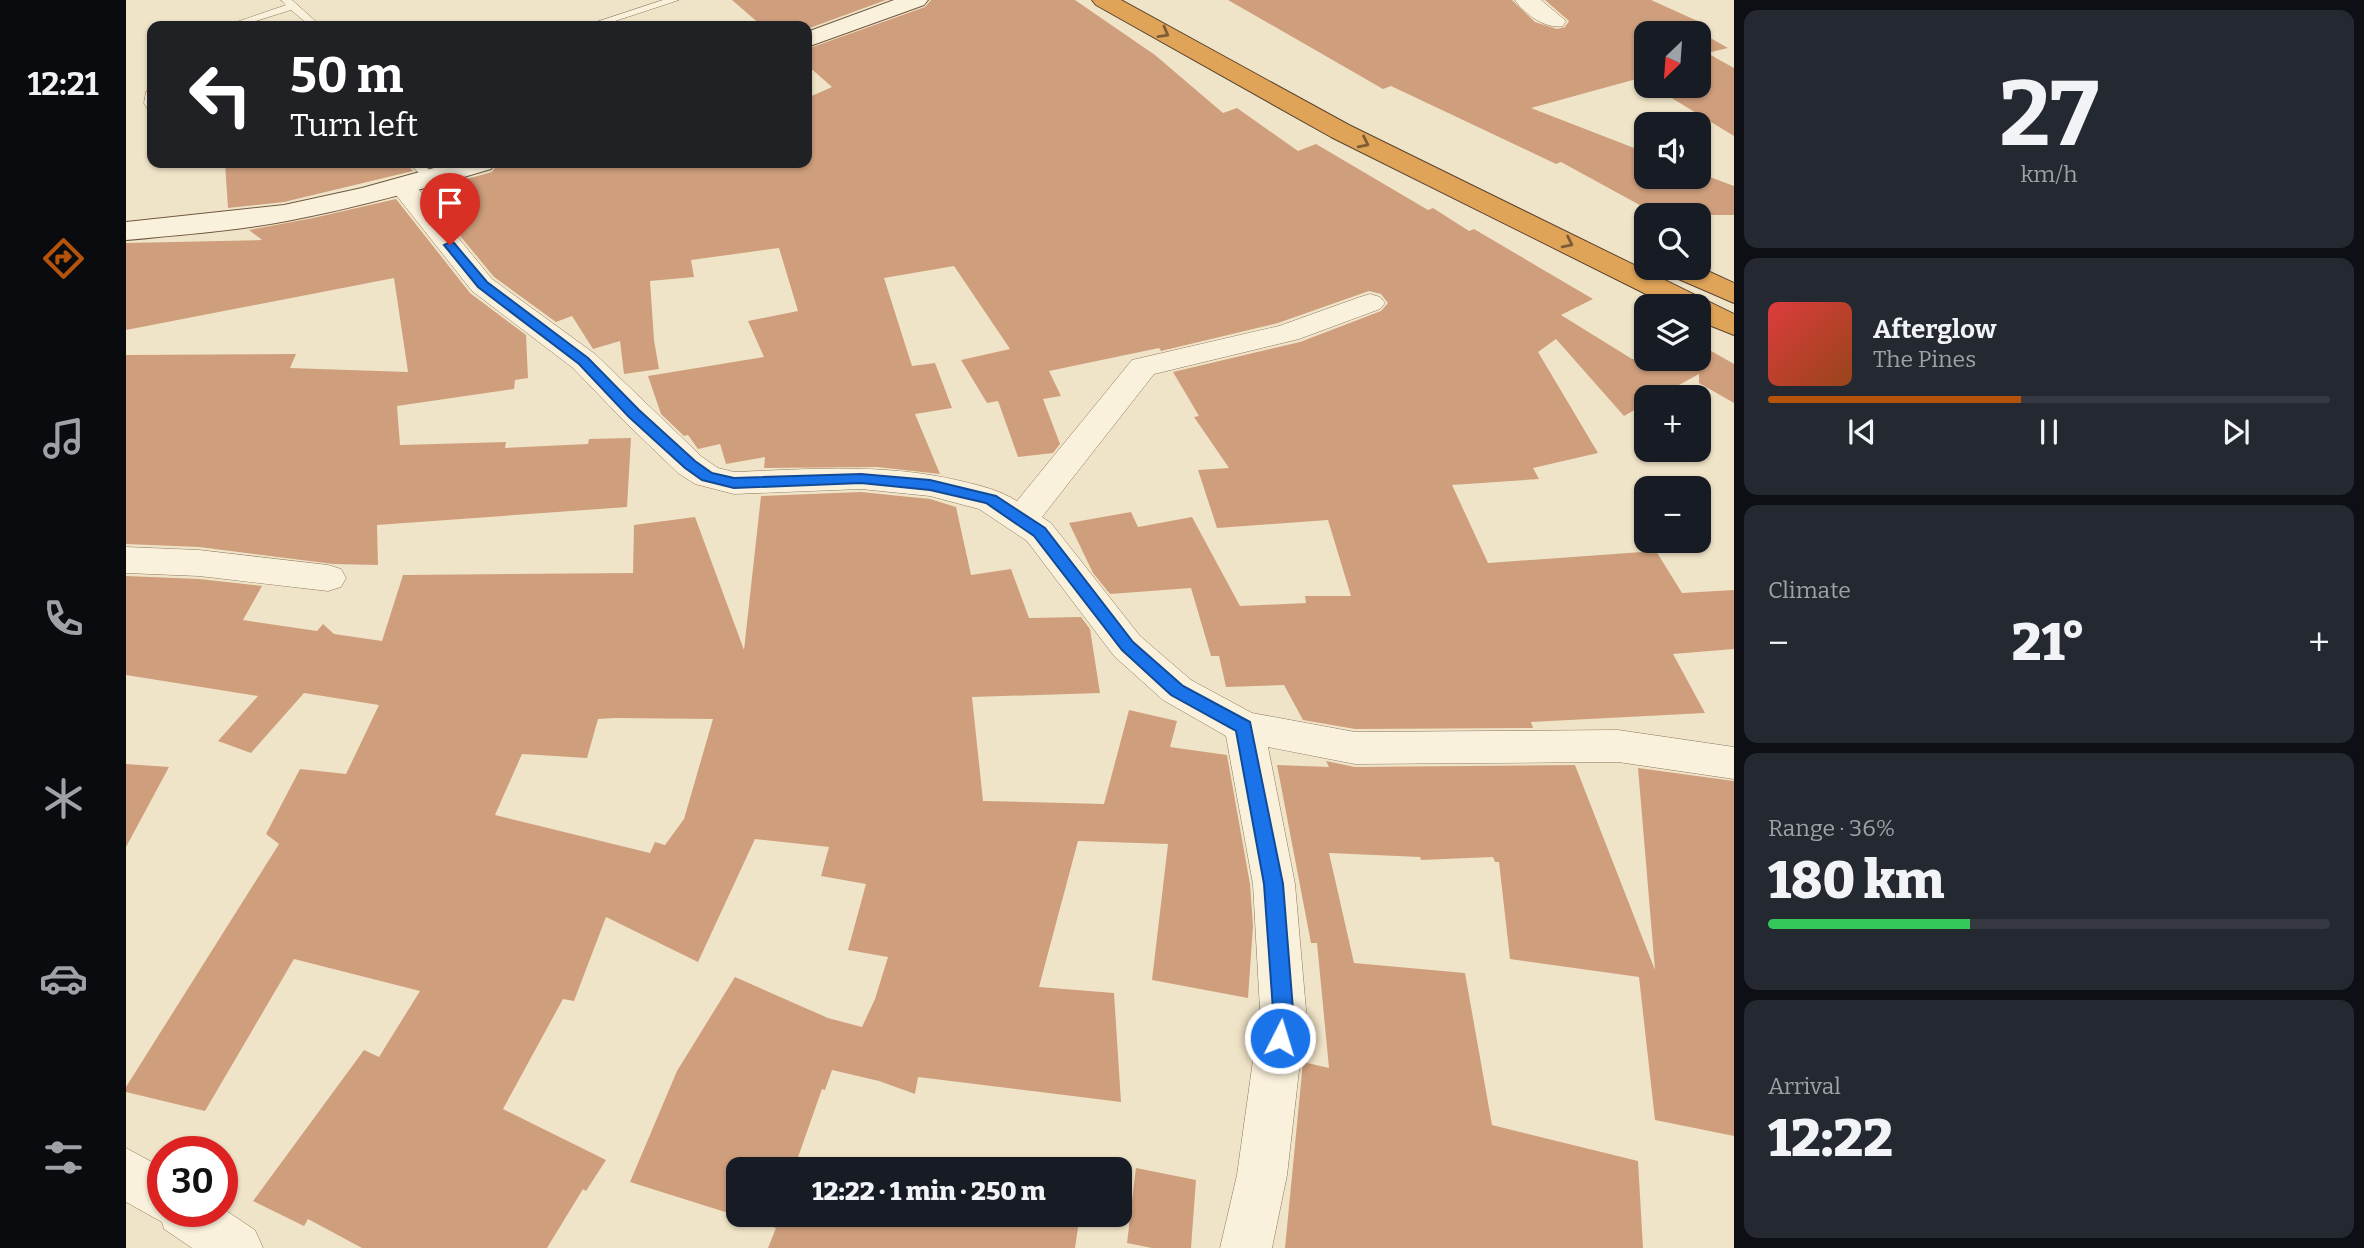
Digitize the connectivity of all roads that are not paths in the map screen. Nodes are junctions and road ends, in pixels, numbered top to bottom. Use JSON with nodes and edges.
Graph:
{"nodes":[{"id":1,"x":674,"y":0,"type":"edge"},
{"id":2,"x":916,"y":0,"type":"edge"},
{"id":3,"x":1104,"y":0,"type":"edge"},
{"id":4,"x":1526,"y":0,"type":"edge"},
{"id":5,"x":290,"y":3,"type":"edge"},
{"id":6,"x":243,"y":21,"type":"edge"},
{"id":7,"x":310,"y":21,"type":"edge"},
{"id":8,"x":605,"y":21,"type":"edge"},
{"id":9,"x":1555,"y":21,"type":"dead end"},
{"id":10,"x":812,"y":38,"type":"edge"},
{"id":11,"x":1272,"y":64,"type":"dead end"},
{"id":12,"x":456,"y":168,"type":"edge"},
{"id":13,"x":416,"y":176,"type":"edge"},
{"id":14,"x":1566,"y":215,"type":"dead end"},
{"id":15,"x":126,"y":231,"type":"edge"},
{"id":16,"x":1703,"y":280,"type":"edge"},
{"id":17,"x":1670,"y":294,"type":"edge"},
{"id":18,"x":1734,"y":295,"type":"edge"},
{"id":19,"x":1370,"y":303,"type":"dead end"},
{"id":20,"x":1711,"y":315,"type":"edge"},
{"id":21,"x":1734,"y":326,"type":"edge"},
{"id":22,"x":1021,"y":520,"type":"junction"},
{"id":23,"x":126,"y":560,"type":"edge"},
{"id":24,"x":328,"y":578,"type":"dead end"},
{"id":25,"x":1244,"y":727,"type":"junction"},
{"id":26,"x":1734,"y":763,"type":"edge"},
{"id":27,"x":126,"y":1174,"type":"edge"},
{"id":28,"x":147,"y":1188,"type":"edge"},
{"id":29,"x":206,"y":1227,"type":"edge"},
{"id":30,"x":237,"y":1248,"type":"edge"},
{"id":31,"x":1246,"y":1248,"type":"edge"}],
"edges":[{"from":1,"to":8,"type":"lane"},
{"from":2,"to":10,"type":"street"},
{"from":3,"to":17,"type":"highway","one_way":true},
{"from":4,"to":9,"type":"street"},
{"from":5,"to":6,"type":"lane"},
{"from":5,"to":7,"type":"lane"},
{"from":11,"to":14,"type":"highway"},
{"from":12,"to":13,"type":"street"},
{"from":13,"to":15,"type":"street"},
{"from":13,"to":22,"type":"street"},
{"from":16,"to":18,"type":"highway"},
{"from":19,"to":22,"type":"street"},
{"from":20,"to":21,"type":"highway"},
{"from":22,"to":25,"type":"street"},
{"from":23,"to":24,"type":"street"},
{"from":25,"to":26,"type":"street"},
{"from":25,"to":31,"type":"street"},
{"from":27,"to":28,"type":"street"},
{"from":29,"to":30,"type":"street"}]}
